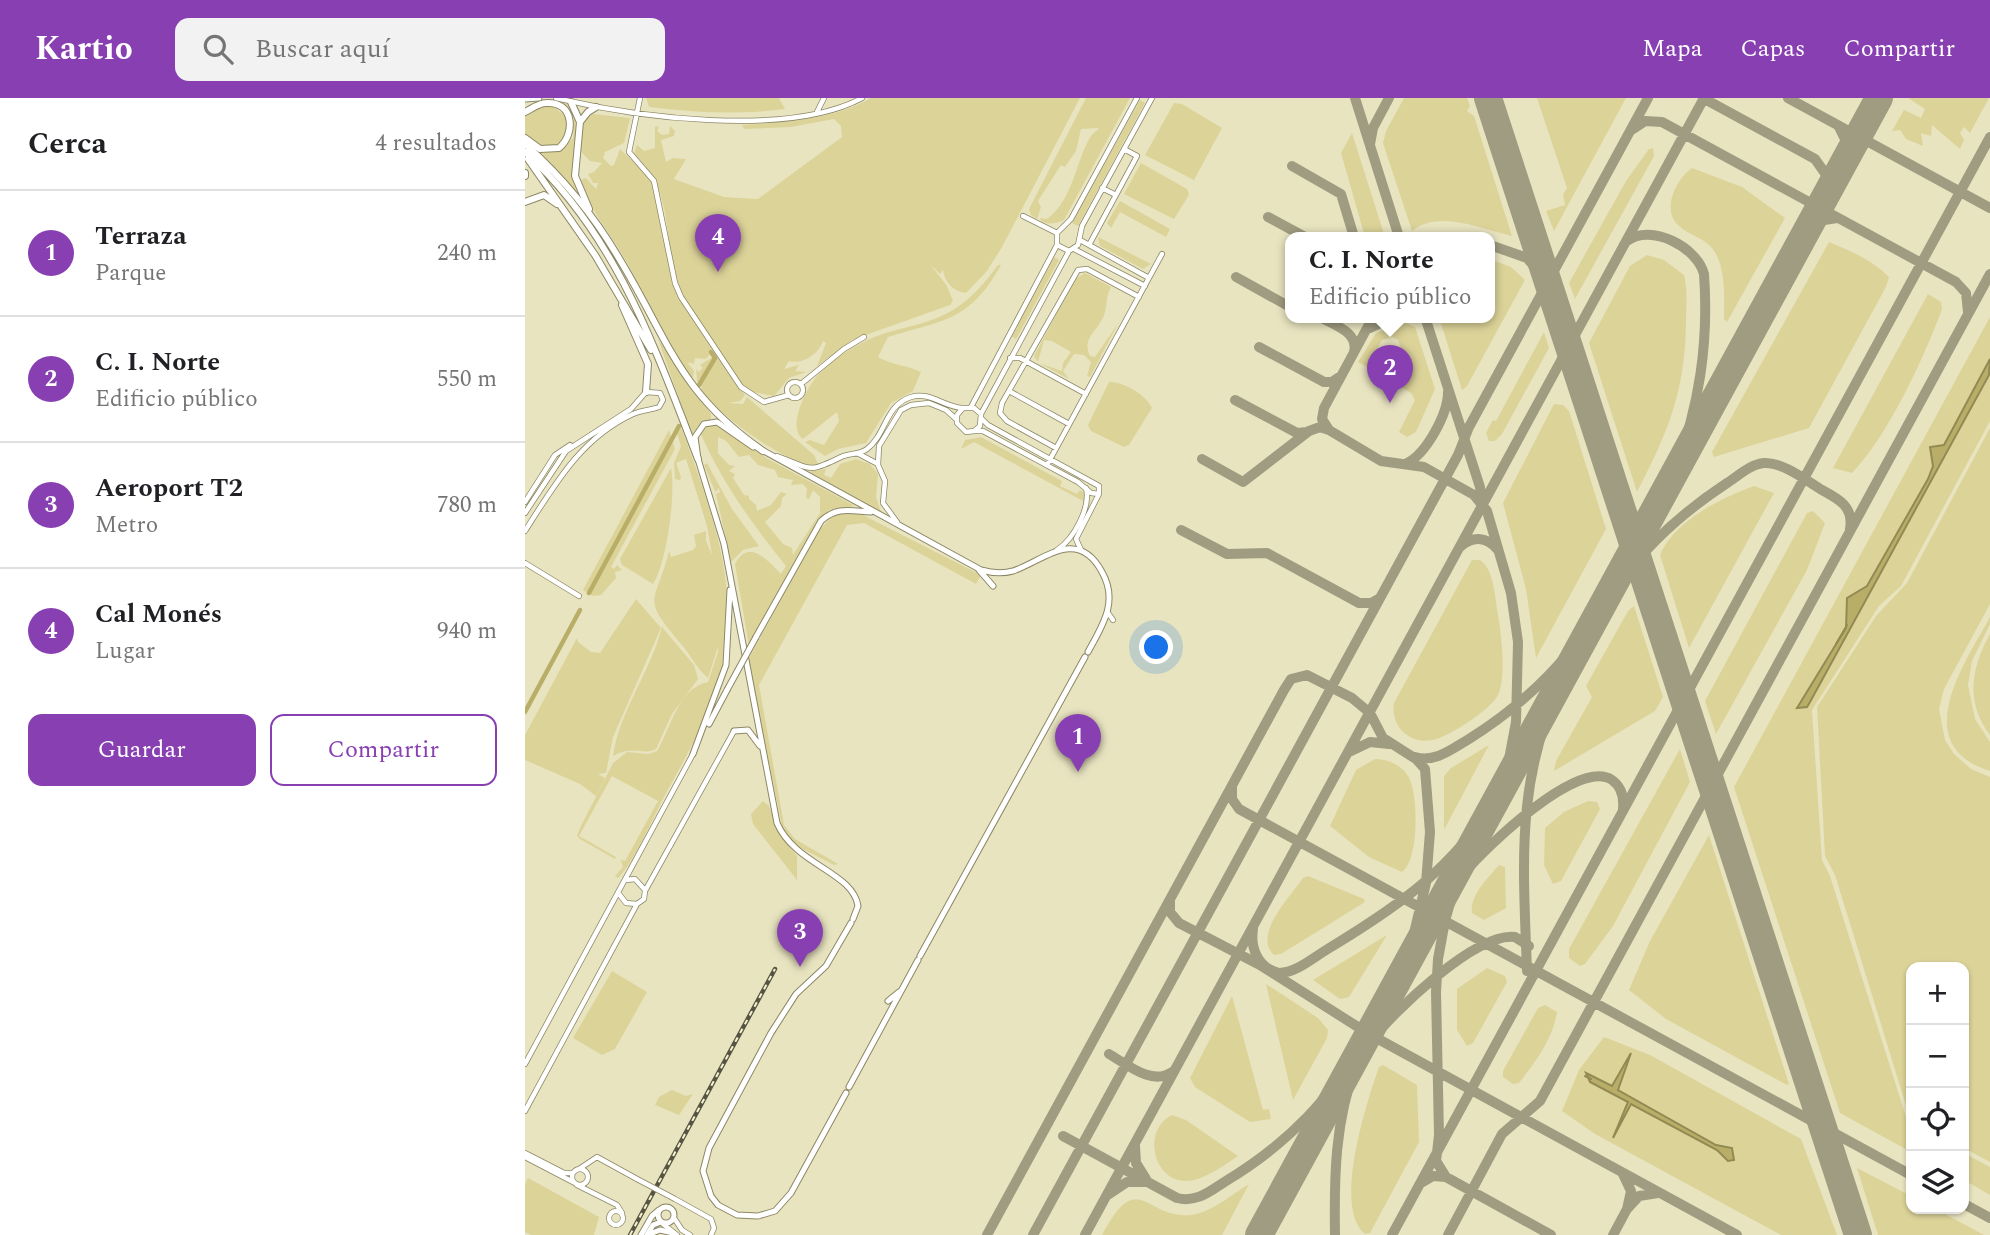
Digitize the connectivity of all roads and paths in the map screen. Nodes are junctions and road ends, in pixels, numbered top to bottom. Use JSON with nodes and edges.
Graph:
{"nodes":[{"id":1,"x":539,"y":98,"type":"edge"},
{"id":2,"x":556,"y":98,"type":"edge"},
{"id":3,"x":563,"y":98,"type":"edge"},
{"id":4,"x":640,"y":98,"type":"edge"},
{"id":5,"x":824,"y":98,"type":"edge"},
{"id":6,"x":862,"y":98,"type":"edge"},
{"id":7,"x":1137,"y":98,"type":"edge"},
{"id":8,"x":1152,"y":98,"type":"edge"},
{"id":9,"x":525,"y":100,"type":"edge"},
{"id":10,"x":571,"y":102,"type":"junction"},
{"id":11,"x":596,"y":107,"type":"junction"},
{"id":12,"x":525,"y":112,"type":"edge"},
{"id":13,"x":636,"y":112,"type":"junction"},
{"id":14,"x":817,"y":112,"type":"junction"},
{"id":15,"x":580,"y":122,"type":"junction"},
{"id":16,"x":525,"y":138,"type":"edge"},
{"id":17,"x":525,"y":144,"type":"edge"},
{"id":18,"x":1124,"y":149,"type":"junction"},
{"id":19,"x":525,"y":154,"type":"edge"},
{"id":20,"x":1103,"y":188,"type":"junction"},
{"id":21,"x":1116,"y":195,"type":"junction"},
{"id":22,"x":525,"y":202,"type":"edge"},
{"id":23,"x":1023,"y":216,"type":"dead end"},
{"id":24,"x":569,"y":217,"type":"junction"},
{"id":25,"x":596,"y":223,"type":"junction"},
{"id":26,"x":1066,"y":227,"type":"junction"},
{"id":27,"x":1057,"y":233,"type":"junction"},
{"id":28,"x":1079,"y":237,"type":"junction"},
{"id":29,"x":1057,"y":245,"type":"junction"},
{"id":30,"x":1089,"y":245,"type":"junction"},
{"id":31,"x":1072,"y":250,"type":"junction"},
{"id":32,"x":1162,"y":254,"type":"dead end"},
{"id":33,"x":607,"y":275,"type":"junction"},
{"id":34,"x":1149,"y":278,"type":"junction"},
{"id":35,"x":1145,"y":286,"type":"junction"},
{"id":36,"x":1139,"y":297,"type":"junction"},
{"id":37,"x":864,"y":337,"type":"dead end"},
{"id":38,"x":1016,"y":348,"type":"junction"},
{"id":39,"x":1010,"y":358,"type":"junction"},
{"id":40,"x":1020,"y":358,"type":"junction"},
{"id":41,"x":1025,"y":361,"type":"junction"},
{"id":42,"x":801,"y":384,"type":"junction"},
{"id":43,"x":669,"y":386,"type":"junction"},
{"id":44,"x":1009,"y":391,"type":"junction"},
{"id":45,"x":646,"y":393,"type":"junction"},
{"id":46,"x":1086,"y":394,"type":"junction"},
{"id":47,"x":789,"y":395,"type":"junction"},
{"id":48,"x":971,"y":407,"type":"junction"},
{"id":49,"x":963,"y":408,"type":"junction"},
{"id":50,"x":981,"y":416,"type":"junction"},
{"id":51,"x":956,"y":419,"type":"junction"},
{"id":52,"x":1069,"y":424,"type":"junction"},
{"id":53,"x":974,"y":431,"type":"junction"},
{"id":54,"x":574,"y":444,"type":"junction"},
{"id":55,"x":1056,"y":448,"type":"junction"},
{"id":56,"x":763,"y":451,"type":"junction"},
{"id":57,"x":859,"y":454,"type":"junction"},
{"id":58,"x":698,"y":459,"type":"junction"},
{"id":59,"x":1050,"y":459,"type":"junction"},
{"id":60,"x":879,"y":465,"type":"junction"},
{"id":61,"x":1047,"y":465,"type":"junction"},
{"id":62,"x":1086,"y":487,"type":"junction"},
{"id":63,"x":1099,"y":494,"type":"junction"},
{"id":64,"x":525,"y":502,"type":"edge"},
{"id":65,"x":525,"y":513,"type":"edge"},
{"id":66,"x":874,"y":513,"type":"junction"},
{"id":67,"x":1083,"y":519,"type":"junction"},
{"id":68,"x":525,"y":531,"type":"edge"},
{"id":69,"x":908,"y":531,"type":"junction"},
{"id":70,"x":1056,"y":550,"type":"junction"},
{"id":71,"x":1087,"y":556,"type":"junction"},
{"id":72,"x":525,"y":563,"type":"edge"},
{"id":73,"x":728,"y":566,"type":"junction"},
{"id":74,"x":977,"y":567,"type":"junction"},
{"id":75,"x":993,"y":586,"type":"dead end"},
{"id":76,"x":579,"y":596,"type":"dead end"},
{"id":77,"x":1108,"y":613,"type":"junction"},
{"id":78,"x":1113,"y":620,"type":"dead end"},
{"id":79,"x":734,"y":731,"type":"joint"},
{"id":80,"x":763,"y":750,"type":"junction"},
{"id":81,"x":693,"y":754,"type":"junction"},
{"id":82,"x":626,"y":880,"type":"junction"},
{"id":83,"x":645,"y":891,"type":"junction"},
{"id":84,"x":619,"y":893,"type":"junction"},
{"id":85,"x":638,"y":904,"type":"junction"},
{"id":86,"x":901,"y":990,"type":"junction"},
{"id":87,"x":888,"y":1001,"type":"dead end"},
{"id":88,"x":525,"y":1064,"type":"edge"},
{"id":89,"x":525,"y":1111,"type":"edge"},
{"id":90,"x":525,"y":1155,"type":"edge"},
{"id":91,"x":590,"y":1160,"type":"junction"},
{"id":92,"x":576,"y":1171,"type":"junction"},
{"id":93,"x":586,"y":1172,"type":"junction"},
{"id":94,"x":587,"y":1180,"type":"junction"},
{"id":95,"x":575,"y":1184,"type":"junction"},
{"id":96,"x":596,"y":1194,"type":"junction"},
{"id":97,"x":613,"y":1203,"type":"junction"},
{"id":98,"x":659,"y":1210,"type":"junction"},
{"id":99,"x":614,"y":1211,"type":"junction"},
{"id":100,"x":622,"y":1213,"type":"junction"},
{"id":101,"x":674,"y":1218,"type":"junction"},
{"id":102,"x":662,"y":1223,"type":"junction"},
{"id":103,"x":675,"y":1234,"type":"edge"},
{"id":104,"x":641,"y":1235,"type":"edge"},
{"id":105,"x":647,"y":1235,"type":"edge"},
{"id":106,"x":690,"y":1235,"type":"edge"},
{"id":107,"x":711,"y":1235,"type":"edge"}],
"edges":[{"from":1,"to":9,"type":"main road"},
{"from":2,"to":10,"type":"street"},
{"from":3,"to":10,"type":"street"},
{"from":4,"to":13,"type":"street"},
{"from":5,"to":14,"type":"street"},
{"from":6,"to":14,"type":"street"},
{"from":7,"to":26,"type":"street"},
{"from":8,"to":18,"type":"street"},
{"from":10,"to":11,"type":"street"},
{"from":10,"to":15,"type":"highway"},
{"from":11,"to":13,"type":"street"},
{"from":11,"to":15,"type":"highway"},
{"from":12,"to":16,"type":"highway"},
{"from":13,"to":14,"type":"street"},
{"from":13,"to":47,"type":"street"},
{"from":15,"to":25,"type":"highway"},
{"from":17,"to":25,"type":"highway"},
{"from":18,"to":20,"type":"street"},
{"from":18,"to":21,"type":"street"},
{"from":19,"to":24,"type":"highway"},
{"from":19,"to":43,"type":"highway"},
{"from":20,"to":21,"type":"street"},
{"from":20,"to":28,"type":"street"},
{"from":21,"to":30,"type":"street"},
{"from":22,"to":24,"type":"highway"},
{"from":23,"to":27,"type":"street"},
{"from":24,"to":33,"type":"highway"},
{"from":25,"to":56,"type":"highway"},
{"from":26,"to":27,"type":"street"},
{"from":26,"to":28,"type":"street"},
{"from":27,"to":29,"type":"street"},
{"from":28,"to":30,"type":"street"},
{"from":28,"to":31,"type":"street"},
{"from":29,"to":31,"type":"street"},
{"from":29,"to":48,"type":"street"},
{"from":30,"to":34,"type":"street"},
{"from":31,"to":35,"type":"street"},
{"from":31,"to":38,"type":"street"},
{"from":32,"to":34,"type":"street"},
{"from":33,"to":43,"type":"highway"},
{"from":33,"to":45,"type":"highway"},
{"from":34,"to":35,"type":"street"},
{"from":35,"to":36,"type":"street"},
{"from":36,"to":41,"type":"street"},
{"from":36,"to":46,"type":"street"},
{"from":37,"to":42,"type":"street"},
{"from":38,"to":39,"type":"street"},
{"from":38,"to":40,"type":"street"},
{"from":39,"to":40,"type":"street"},
{"from":39,"to":50,"type":"street"},
{"from":40,"to":41,"type":"street"},
{"from":41,"to":44,"type":"street"},
{"from":41,"to":46,"type":"street"},
{"from":42,"to":47,"type":"street"},
{"from":42,"to":47,"type":"street"},
{"from":43,"to":58,"type":"highway"},
{"from":44,"to":52,"type":"street"},
{"from":44,"to":55,"type":"street"},
{"from":45,"to":54,"type":"street"},
{"from":45,"to":68,"type":"street"},
{"from":46,"to":52,"type":"street"},
{"from":48,"to":49,"type":"street"},
{"from":48,"to":50,"type":"street"},
{"from":49,"to":51,"type":"street"},
{"from":49,"to":57,"type":"street"},
{"from":50,"to":53,"type":"street"},
{"from":50,"to":59,"type":"street"},
{"from":51,"to":53,"type":"street"},
{"from":51,"to":60,"type":"street"},
{"from":52,"to":55,"type":"street"},
{"from":53,"to":61,"type":"street"},
{"from":54,"to":64,"type":"street"},
{"from":54,"to":65,"type":"street"},
{"from":55,"to":59,"type":"street"},
{"from":56,"to":57,"type":"street"},
{"from":56,"to":58,"type":"main road"},
{"from":56,"to":66,"type":"main road"},
{"from":57,"to":60,"type":"street"},
{"from":58,"to":73,"type":"main road"},
{"from":59,"to":61,"type":"street"},
{"from":59,"to":63,"type":"street"},
{"from":60,"to":69,"type":"street"},
{"from":61,"to":62,"type":"street"},
{"from":62,"to":63,"type":"street"},
{"from":62,"to":67,"type":"street"},
{"from":63,"to":67,"type":"street"},
{"from":66,"to":69,"type":"main road"},
{"from":66,"to":81,"type":"main road","bridge":true},
{"from":67,"to":70,"type":"street"},
{"from":67,"to":71,"type":"street"},
{"from":69,"to":74,"type":"main road"},
{"from":70,"to":71,"type":"main road"},
{"from":70,"to":74,"type":"main road"},
{"from":71,"to":77,"type":"main road"},
{"from":72,"to":76,"type":"street"},
{"from":73,"to":80,"type":"main road"},
{"from":73,"to":81,"type":"main road"},
{"from":74,"to":75,"type":"main road"},
{"from":77,"to":78,"type":"street"},
{"from":77,"to":86,"type":"main road"},
{"from":79,"to":80,"type":"main road"},
{"from":79,"to":83,"type":"street"},
{"from":80,"to":86,"type":"main road"},
{"from":81,"to":82,"type":"street"},
{"from":82,"to":83,"type":"street"},
{"from":82,"to":84,"type":"street"},
{"from":83,"to":85,"type":"street"},
{"from":84,"to":85,"type":"street"},
{"from":84,"to":88,"type":"street"},
{"from":85,"to":89,"type":"street"},
{"from":86,"to":87,"type":"main road"},
{"from":90,"to":92,"type":"street"},
{"from":90,"to":95,"type":"street"},
{"from":91,"to":92,"type":"street"},
{"from":91,"to":93,"type":"street"},
{"from":91,"to":107,"type":"street","bridge":true},
{"from":92,"to":93,"type":"street"},
{"from":92,"to":95,"type":"street"},
{"from":93,"to":94,"type":"street"},
{"from":94,"to":95,"type":"street"},
{"from":94,"to":96,"type":"street"},
{"from":95,"to":96,"type":"street"},
{"from":96,"to":97,"type":"street"},
{"from":97,"to":99,"type":"street"},
{"from":97,"to":100,"type":"street"},
{"from":98,"to":101,"type":"main road"},
{"from":98,"to":102,"type":"main road"},
{"from":98,"to":104,"type":"main road"},
{"from":99,"to":100,"type":"street"},
{"from":99,"to":100,"type":"street"},
{"from":101,"to":102,"type":"main road"},
{"from":101,"to":106,"type":"street"},
{"from":102,"to":103,"type":"street"},
{"from":102,"to":105,"type":"main road"},
{"from":103,"to":105,"type":"main road"}]}
